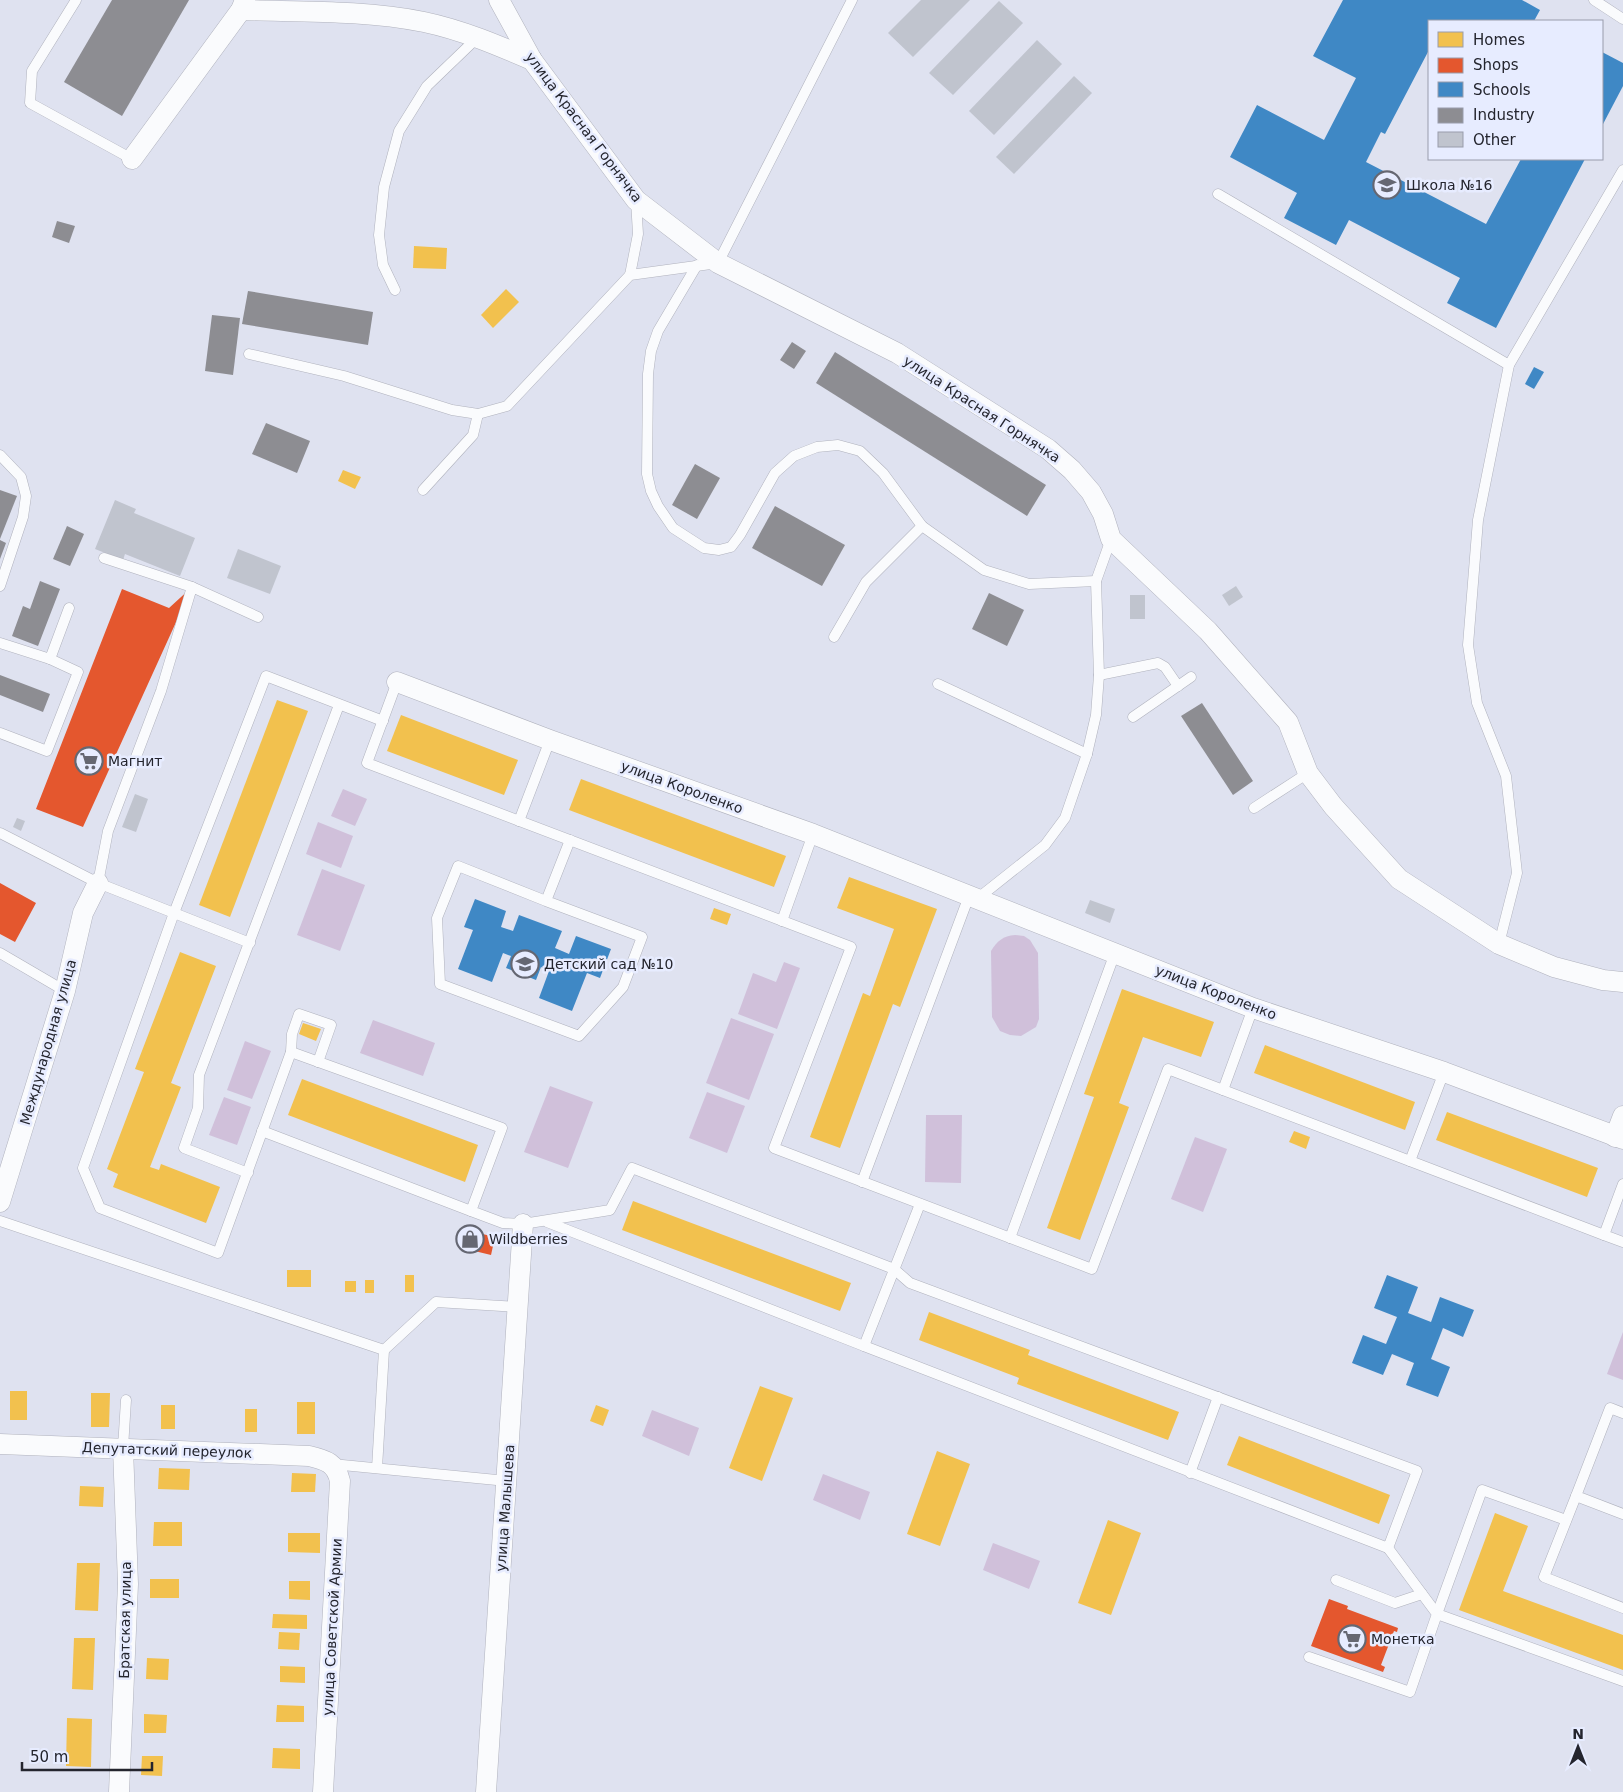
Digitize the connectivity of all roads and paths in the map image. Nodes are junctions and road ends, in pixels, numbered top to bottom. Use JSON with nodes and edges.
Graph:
{"nodes":[{"id":1,"x":76,"y":0,"type":"edge"},
{"id":2,"x":499,"y":0,"type":"edge"},
{"id":3,"x":852,"y":0,"type":"edge"},
{"id":4,"x":1594,"y":0,"type":"edge"},
{"id":5,"x":243,"y":5,"type":"edge"},
{"id":6,"x":1623,"y":19,"type":"edge"},
{"id":7,"x":478,"y":37,"type":"junction"},
{"id":8,"x":532,"y":60,"type":"junction"},
{"id":9,"x":132,"y":159,"type":"joint"},
{"id":10,"x":1623,"y":170,"type":"edge"},
{"id":11,"x":1218,"y":194,"type":"dead end"},
{"id":12,"x":636,"y":200,"type":"junction"},
{"id":13,"x":718,"y":263,"type":"junction"},
{"id":14,"x":697,"y":265,"type":"junction"},
{"id":15,"x":630,"y":275,"type":"junction"},
{"id":16,"x":395,"y":290,"type":"dead end"},
{"id":17,"x":249,"y":354,"type":"dead end"},
{"id":18,"x":1509,"y":365,"type":"junction"},
{"id":19,"x":478,"y":414,"type":"junction"},
{"id":20,"x":0,"y":455,"type":"edge"},
{"id":21,"x":423,"y":490,"type":"dead end"},
{"id":22,"x":922,"y":526,"type":"junction"},
{"id":23,"x":1111,"y":539,"type":"junction"},
{"id":24,"x":104,"y":558,"type":"dead end"},
{"id":25,"x":1096,"y":581,"type":"junction"},
{"id":26,"x":0,"y":586,"type":"edge"},
{"id":27,"x":192,"y":587,"type":"junction"},
{"id":28,"x":69,"y":608,"type":"dead end"},
{"id":29,"x":258,"y":616,"type":"dead end"},
{"id":30,"x":834,"y":637,"type":"dead end"},
{"id":31,"x":0,"y":643,"type":"edge"},
{"id":32,"x":50,"y":659,"type":"junction"},
{"id":33,"x":1099,"y":675,"type":"junction"},
{"id":34,"x":1192,"y":677,"type":"dead end"},
{"id":35,"x":398,"y":682,"type":"joint"},
{"id":36,"x":938,"y":684,"type":"dead end"},
{"id":37,"x":1178,"y":686,"type":"junction"},
{"id":38,"x":339,"y":704,"type":"junction"},
{"id":39,"x":1133,"y":717,"type":"dead end"},
{"id":40,"x":383,"y":721,"type":"junction"},
{"id":41,"x":0,"y":733,"type":"edge"},
{"id":42,"x":550,"y":740,"type":"junction"},
{"id":43,"x":1087,"y":754,"type":"junction"},
{"id":44,"x":1308,"y":773,"type":"junction"},
{"id":45,"x":1254,"y":808,"type":"dead end"},
{"id":46,"x":519,"y":821,"type":"junction"},
{"id":47,"x":0,"y":833,"type":"edge"},
{"id":48,"x":813,"y":834,"type":"junction"},
{"id":49,"x":570,"y":840,"type":"junction"},
{"id":50,"x":98,"y":883,"type":"junction"},
{"id":51,"x":973,"y":897,"type":"junction"},
{"id":52,"x":546,"y":901,"type":"junction"},
{"id":53,"x":174,"y":913,"type":"junction"},
{"id":54,"x":782,"y":921,"type":"junction"},
{"id":55,"x":250,"y":943,"type":"junction"},
{"id":56,"x":1499,"y":944,"type":"junction"},
{"id":57,"x":0,"y":953,"type":"edge"},
{"id":58,"x":1115,"y":953,"type":"junction"},
{"id":59,"x":1623,"y":982,"type":"edge"},
{"id":60,"x":65,"y":990,"type":"junction"},
{"id":61,"x":1254,"y":1008,"type":"junction"},
{"id":62,"x":291,"y":1052,"type":"junction"},
{"id":63,"x":318,"y":1062,"type":"junction"},
{"id":64,"x":1444,"y":1072,"type":"junction"},
{"id":65,"x":1223,"y":1090,"type":"junction"},
{"id":66,"x":1623,"y":1116,"type":"edge"},
{"id":67,"x":262,"y":1131,"type":"junction"},
{"id":68,"x":1619,"y":1138,"type":"edge"},
{"id":69,"x":1410,"y":1161,"type":"junction"},
{"id":70,"x":248,"y":1173,"type":"junction"},
{"id":71,"x":862,"y":1182,"type":"junction"},
{"id":72,"x":1623,"y":1184,"type":"edge"},
{"id":73,"x":0,"y":1202,"type":"edge"},
{"id":74,"x":920,"y":1204,"type":"junction"},
{"id":75,"x":471,"y":1211,"type":"junction"},
{"id":76,"x":0,"y":1221,"type":"edge"},
{"id":77,"x":545,"y":1221,"type":"junction"},
{"id":78,"x":523,"y":1224,"type":"junction"},
{"id":79,"x":1604,"y":1235,"type":"junction"},
{"id":80,"x":1010,"y":1238,"type":"junction"},
{"id":81,"x":1623,"y":1242,"type":"edge"},
{"id":82,"x":894,"y":1269,"type":"junction"},
{"id":83,"x":518,"y":1307,"type":"junction"},
{"id":84,"x":864,"y":1346,"type":"junction"},
{"id":85,"x":384,"y":1350,"type":"junction"},
{"id":86,"x":1218,"y":1397,"type":"junction"},
{"id":87,"x":126,"y":1400,"type":"dead end"},
{"id":88,"x":1623,"y":1413,"type":"edge"},
{"id":89,"x":0,"y":1444,"type":"edge"},
{"id":90,"x":123,"y":1448,"type":"junction"},
{"id":91,"x":331,"y":1464,"type":"junction"},
{"id":92,"x":377,"y":1468,"type":"junction"},
{"id":93,"x":1190,"y":1473,"type":"junction"},
{"id":94,"x":507,"y":1480,"type":"junction"},
{"id":95,"x":1576,"y":1496,"type":"junction"},
{"id":96,"x":1623,"y":1514,"type":"edge"},
{"id":97,"x":1566,"y":1520,"type":"junction"},
{"id":98,"x":1388,"y":1548,"type":"junction"},
{"id":99,"x":1336,"y":1580,"type":"dead end"},
{"id":100,"x":1422,"y":1594,"type":"junction"},
{"id":101,"x":1623,"y":1608,"type":"edge"},
{"id":102,"x":1437,"y":1614,"type":"junction"},
{"id":103,"x":1309,"y":1657,"type":"dead end"},
{"id":104,"x":1623,"y":1681,"type":"edge"},
{"id":105,"x":119,"y":1792,"type":"edge"},
{"id":106,"x":322,"y":1792,"type":"edge"},
{"id":107,"x":486,"y":1792,"type":"edge"}],
"edges":[{"from":1,"to":9,"type":"lane"},
{"from":2,"to":8,"type":"street","name":"улица Красная Горнячка"},
{"from":3,"to":13,"type":"lane"},
{"from":4,"to":6,"type":"lane"},
{"from":5,"to":7,"type":"street"},
{"from":5,"to":9,"type":"street"},
{"from":7,"to":8,"type":"street"},
{"from":7,"to":16,"type":"lane"},
{"from":8,"to":12,"type":"street","name":"улица Красная Горнячка"},
{"from":10,"to":18,"type":"lane"},
{"from":11,"to":18,"type":"lane"},
{"from":12,"to":13,"type":"street","name":"улица Красная Горнячка"},
{"from":12,"to":15,"type":"lane"},
{"from":13,"to":14,"type":"lane"},
{"from":13,"to":23,"type":"street","name":"улица Красная Горнячка"},
{"from":14,"to":15,"type":"lane"},
{"from":14,"to":22,"type":"lane"},
{"from":15,"to":19,"type":"lane"},
{"from":17,"to":19,"type":"lane"},
{"from":18,"to":56,"type":"lane"},
{"from":19,"to":21,"type":"lane"},
{"from":20,"to":26,"type":"lane"},
{"from":22,"to":25,"type":"lane"},
{"from":22,"to":30,"type":"lane"},
{"from":23,"to":25,"type":"lane"},
{"from":23,"to":44,"type":"street","name":"улица Красная Горнячка"},
{"from":24,"to":27,"type":"lane"},
{"from":25,"to":33,"type":"lane"},
{"from":27,"to":29,"type":"lane"},
{"from":27,"to":50,"type":"lane"},
{"from":28,"to":32,"type":"lane"},
{"from":31,"to":32,"type":"lane"},
{"from":32,"to":41,"type":"lane"},
{"from":33,"to":37,"type":"lane"},
{"from":33,"to":43,"type":"lane"},
{"from":34,"to":37,"type":"lane"},
{"from":35,"to":40,"type":"lane"},
{"from":35,"to":42,"type":"street","name":"улица Короленко"},
{"from":36,"to":43,"type":"lane"},
{"from":37,"to":39,"type":"lane"},
{"from":38,"to":40,"type":"lane"},
{"from":38,"to":53,"type":"lane"},
{"from":38,"to":55,"type":"lane"},
{"from":40,"to":46,"type":"lane"},
{"from":42,"to":46,"type":"lane"},
{"from":42,"to":48,"type":"street","name":"улица Короленко"},
{"from":43,"to":51,"type":"lane"},
{"from":44,"to":45,"type":"lane"},
{"from":44,"to":56,"type":"street","name":"улица Красная Горнячка"},
{"from":46,"to":49,"type":"lane"},
{"from":47,"to":50,"type":"lane"},
{"from":48,"to":51,"type":"street","name":"улица Короленко"},
{"from":48,"to":54,"type":"lane"},
{"from":49,"to":52,"type":"lane"},
{"from":49,"to":54,"type":"lane"},
{"from":50,"to":53,"type":"lane"},
{"from":50,"to":60,"type":"street","name":"Международная улица"},
{"from":51,"to":58,"type":"street","name":"улица Короленко"},
{"from":51,"to":71,"type":"lane"},
{"from":52,"to":52,"type":"lane"},
{"from":53,"to":55,"type":"lane"},
{"from":53,"to":70,"type":"lane"},
{"from":54,"to":71,"type":"lane"},
{"from":55,"to":70,"type":"lane"},
{"from":56,"to":59,"type":"street","name":"улица Красная Горнячка"},
{"from":57,"to":60,"type":"lane"},
{"from":58,"to":61,"type":"street","name":"улица Короленко"},
{"from":58,"to":80,"type":"lane"},
{"from":60,"to":73,"type":"street","name":"Международная улица"},
{"from":61,"to":64,"type":"street","name":"улица Короленко"},
{"from":61,"to":65,"type":"lane"},
{"from":62,"to":63,"type":"lane"},
{"from":62,"to":63,"type":"lane"},
{"from":62,"to":67,"type":"lane"},
{"from":63,"to":75,"type":"lane"},
{"from":64,"to":68,"type":"street","name":"улица Короленко"},
{"from":64,"to":69,"type":"lane"},
{"from":65,"to":69,"type":"lane"},
{"from":65,"to":80,"type":"lane"},
{"from":66,"to":68,"type":"street"},
{"from":67,"to":70,"type":"lane"},
{"from":67,"to":75,"type":"lane"},
{"from":69,"to":79,"type":"lane"},
{"from":71,"to":74,"type":"lane"},
{"from":72,"to":79,"type":"lane"},
{"from":74,"to":80,"type":"lane"},
{"from":74,"to":82,"type":"lane"},
{"from":75,"to":78,"type":"lane"},
{"from":76,"to":85,"type":"lane"},
{"from":77,"to":78,"type":"lane"},
{"from":77,"to":82,"type":"lane"},
{"from":77,"to":84,"type":"lane"},
{"from":78,"to":83,"type":"street","name":"улица Малышева"},
{"from":79,"to":81,"type":"lane"},
{"from":82,"to":84,"type":"lane"},
{"from":82,"to":86,"type":"lane"},
{"from":83,"to":85,"type":"lane"},
{"from":83,"to":94,"type":"street","name":"улица Малышева"},
{"from":84,"to":93,"type":"lane"},
{"from":85,"to":92,"type":"lane"},
{"from":86,"to":93,"type":"lane"},
{"from":86,"to":98,"type":"lane"},
{"from":87,"to":90,"type":"lane"},
{"from":88,"to":95,"type":"lane"},
{"from":89,"to":90,"type":"street","name":"Депутатский переулок"},
{"from":90,"to":91,"type":"street","name":"Депутатский переулок"},
{"from":90,"to":105,"type":"street","name":"Братская улица"},
{"from":91,"to":92,"type":"lane"},
{"from":91,"to":106,"type":"street","name":"улица Советской Армии"},
{"from":92,"to":94,"type":"lane"},
{"from":93,"to":98,"type":"lane"},
{"from":94,"to":107,"type":"street","name":"улица Малышева"},
{"from":95,"to":96,"type":"lane"},
{"from":95,"to":97,"type":"lane"},
{"from":97,"to":101,"type":"lane"},
{"from":97,"to":102,"type":"lane"},
{"from":98,"to":100,"type":"lane"},
{"from":99,"to":100,"type":"lane"},
{"from":100,"to":102,"type":"lane"},
{"from":102,"to":103,"type":"lane"},
{"from":102,"to":104,"type":"lane"}]}
